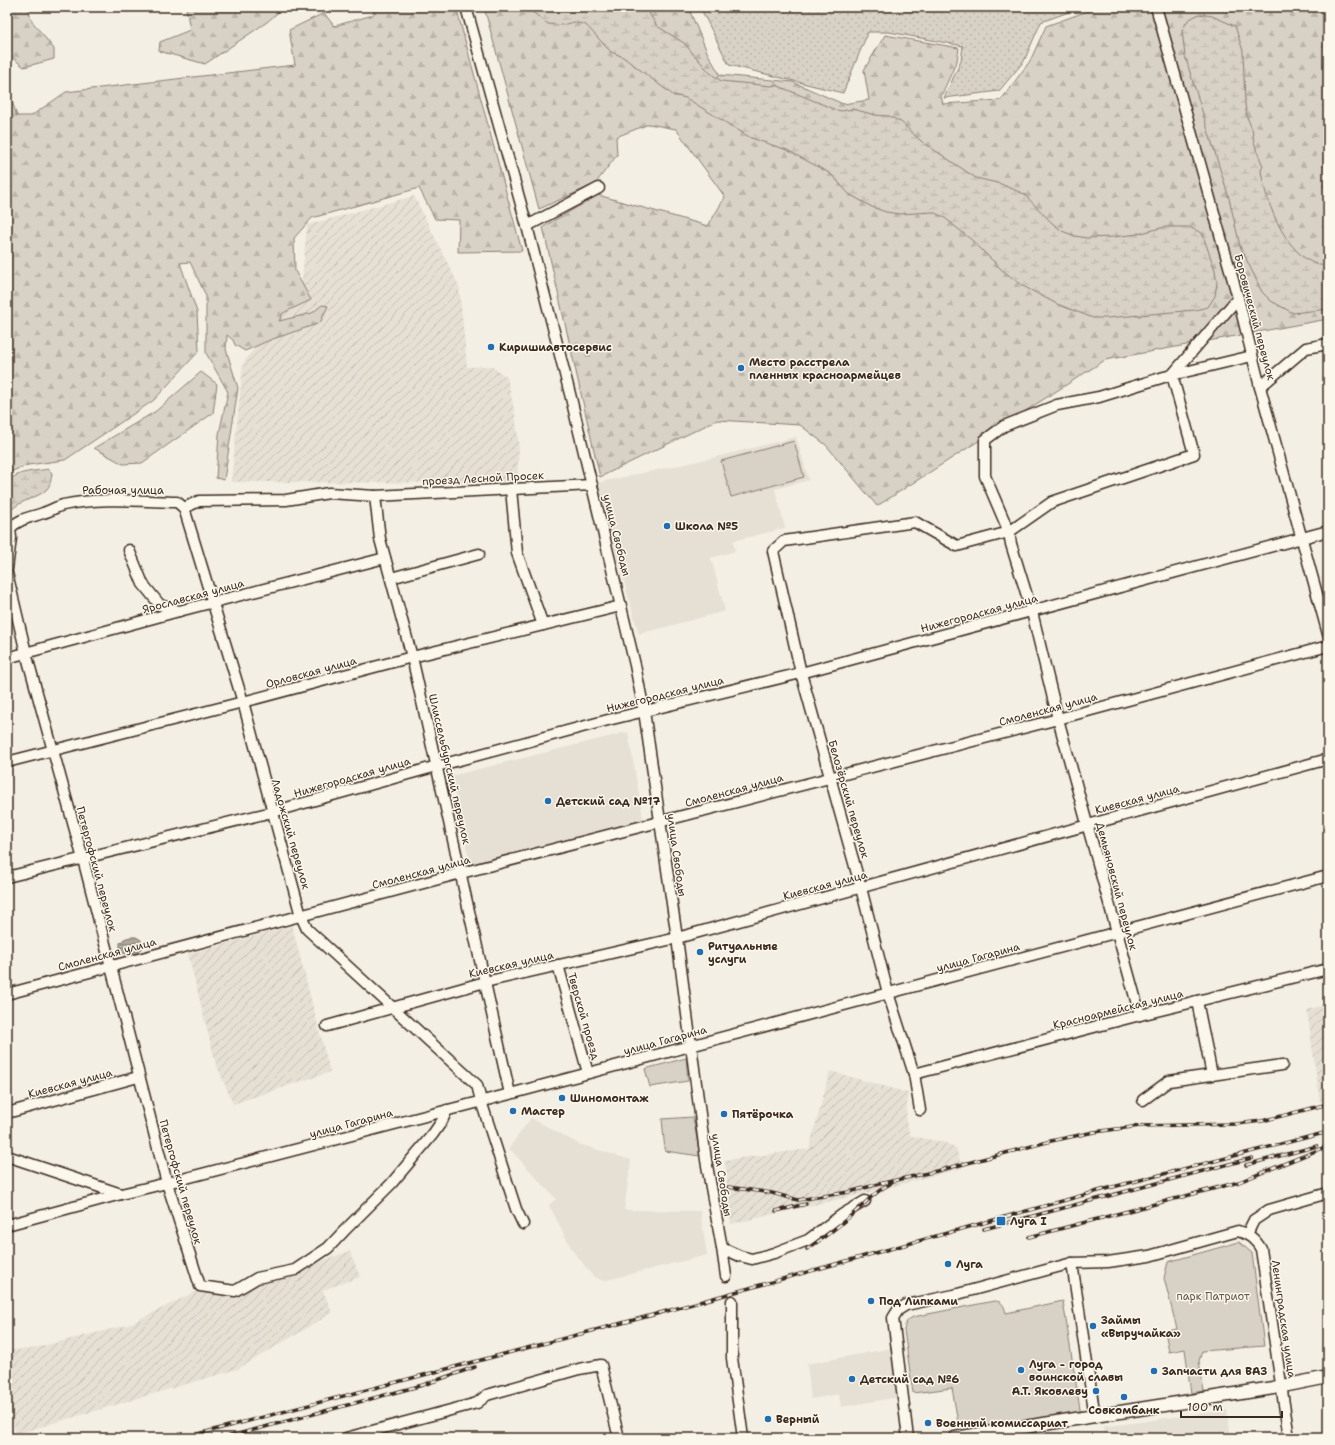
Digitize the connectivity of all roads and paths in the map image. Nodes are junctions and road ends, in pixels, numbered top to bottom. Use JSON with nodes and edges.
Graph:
{"nodes":[{"id":1,"x":466,"y":7,"type":"edge"},
{"id":2,"x":1156,"y":7,"type":"edge"},
{"id":3,"x":599,"y":188,"type":"dead end"},
{"id":4,"x":527,"y":226,"type":"junction"},
{"id":5,"x":1238,"y":298,"type":"junction"},
{"id":6,"x":1328,"y":344,"type":"edge"},
{"id":7,"x":1252,"y":356,"type":"junction"},
{"id":8,"x":1172,"y":375,"type":"junction"},
{"id":9,"x":1260,"y":387,"type":"junction"},
{"id":10,"x":592,"y":484,"type":"junction"},
{"id":11,"x":511,"y":489,"type":"junction"},
{"id":12,"x":376,"y":496,"type":"junction"},
{"id":13,"x":184,"y":508,"type":"junction"},
{"id":14,"x":1328,"y":531,"type":"edge"},
{"id":15,"x":1009,"y":532,"type":"junction"},
{"id":16,"x":1302,"y":538,"type":"junction"},
{"id":17,"x":129,"y":550,"type":"dead end"},
{"id":18,"x":478,"y":554,"type":"dead end"},
{"id":19,"x":385,"y":558,"type":"junction"},
{"id":20,"x":7,"y":569,"type":"edge"},
{"id":21,"x":7,"y":573,"type":"edge"},
{"id":22,"x":391,"y":578,"type":"junction"},
{"id":23,"x":213,"y":603,"type":"junction"},
{"id":24,"x":621,"y":606,"type":"junction"},
{"id":25,"x":179,"y":611,"type":"junction"},
{"id":26,"x":1032,"y":612,"type":"junction"},
{"id":27,"x":543,"y":625,"type":"junction"},
{"id":28,"x":1328,"y":634,"type":"edge"},
{"id":29,"x":1328,"y":646,"type":"edge"},
{"id":30,"x":26,"y":653,"type":"junction"},
{"id":31,"x":412,"y":657,"type":"junction"},
{"id":32,"x":7,"y":658,"type":"edge"},
{"id":33,"x":801,"y":673,"type":"junction"},
{"id":34,"x":243,"y":702,"type":"junction"},
{"id":35,"x":644,"y":711,"type":"junction"},
{"id":36,"x":1058,"y":719,"type":"junction"},
{"id":37,"x":52,"y":750,"type":"junction"},
{"id":38,"x":1328,"y":759,"type":"edge"},
{"id":39,"x":7,"y":762,"type":"edge"},
{"id":40,"x":436,"y":766,"type":"junction"},
{"id":41,"x":830,"y":778,"type":"junction"},
{"id":42,"x":272,"y":812,"type":"junction"},
{"id":43,"x":660,"y":822,"type":"junction"},
{"id":44,"x":1088,"y":824,"type":"junction"},
{"id":45,"x":83,"y":859,"type":"junction"},
{"id":46,"x":461,"y":873,"type":"junction"},
{"id":47,"x":1328,"y":876,"type":"edge"},
{"id":48,"x":7,"y":877,"type":"edge"},
{"id":49,"x":861,"y":888,"type":"junction"},
{"id":50,"x":301,"y":916,"type":"junction"},
{"id":51,"x":1117,"y":932,"type":"junction"},
{"id":52,"x":677,"y":938,"type":"junction"},
{"id":53,"x":558,"y":965,"type":"junction"},
{"id":54,"x":110,"y":966,"type":"junction"},
{"id":55,"x":1328,"y":969,"type":"edge"},
{"id":56,"x":485,"y":982,"type":"junction"},
{"id":57,"x":888,"y":992,"type":"junction"},
{"id":58,"x":7,"y":994,"type":"edge"},
{"id":59,"x":1197,"y":1001,"type":"junction"},
{"id":60,"x":393,"y":1007,"type":"junction"},
{"id":61,"x":1140,"y":1015,"type":"junction"},
{"id":62,"x":327,"y":1026,"type":"dead end"},
{"id":63,"x":691,"y":1046,"type":"junction"},
{"id":64,"x":1282,"y":1065,"type":"dead end"},
{"id":65,"x":588,"y":1073,"type":"junction"},
{"id":66,"x":914,"y":1074,"type":"junction"},
{"id":67,"x":1212,"y":1075,"type":"junction"},
{"id":68,"x":138,"y":1077,"type":"junction"},
{"id":69,"x":510,"y":1094,"type":"junction"},
{"id":70,"x":1143,"y":1100,"type":"dead end"},
{"id":71,"x":481,"y":1101,"type":"junction"},
{"id":72,"x":447,"y":1110,"type":"junction"},
{"id":73,"x":920,"y":1110,"type":"dead end"},
{"id":74,"x":7,"y":1113,"type":"edge"},
{"id":75,"x":7,"y":1156,"type":"edge"},
{"id":76,"x":167,"y":1183,"type":"junction"},
{"id":77,"x":1328,"y":1193,"type":"edge"},
{"id":78,"x":121,"y":1194,"type":"junction"},
{"id":79,"x":865,"y":1201,"type":"dead end"},
{"id":80,"x":523,"y":1224,"type":"dead end"},
{"id":81,"x":7,"y":1226,"type":"edge"},
{"id":82,"x":1247,"y":1234,"type":"junction"},
{"id":83,"x":722,"y":1248,"type":"junction"},
{"id":84,"x":1072,"y":1263,"type":"junction"},
{"id":85,"x":726,"y":1276,"type":"dead end"},
{"id":86,"x":732,"y":1301,"type":"dead end"},
{"id":87,"x":1328,"y":1377,"type":"edge"},
{"id":88,"x":1281,"y":1386,"type":"junction"},
{"id":89,"x":1095,"y":1417,"type":"junction"},
{"id":90,"x":346,"y":1438,"type":"edge"},
{"id":91,"x":619,"y":1438,"type":"edge"},
{"id":92,"x":743,"y":1438,"type":"edge"},
{"id":93,"x":908,"y":1438,"type":"edge"},
{"id":94,"x":955,"y":1438,"type":"edge"},
{"id":95,"x":1289,"y":1438,"type":"edge"}],
"edges":[{"from":1,"to":4,"type":"street","name":"улица Свободы"},
{"from":2,"to":5,"type":"street","name":"Боровический переулок"},
{"from":3,"to":4,"type":"street"},
{"from":4,"to":10,"type":"street","name":"улица Свободы"},
{"from":5,"to":7,"type":"street","name":"Боровический переулок"},
{"from":5,"to":8,"type":"street"},
{"from":6,"to":9,"type":"street"},
{"from":7,"to":8,"type":"street"},
{"from":7,"to":9,"type":"street","name":"Боровический переулок"},
{"from":8,"to":15,"type":"street"},
{"from":8,"to":15,"type":"street","name":"Демьяновский переулок"},
{"from":9,"to":16,"type":"street","name":"Боровический переулок"},
{"from":10,"to":11,"type":"street","name":"проезд Лесной Просек"},
{"from":10,"to":24,"type":"street","name":"улица Свободы"},
{"from":11,"to":12,"type":"street","name":"проезд Лесной Просек"},
{"from":11,"to":27,"type":"street"},
{"from":12,"to":13,"type":"street"},
{"from":12,"to":19,"type":"street","name":"Шлиссельбургский переулок"},
{"from":13,"to":20,"type":"street","name":"Рабочая улица"},
{"from":13,"to":23,"type":"street","name":"Ладожский переулок"},
{"from":14,"to":16,"type":"street","name":"Нижегородская улица"},
{"from":15,"to":26,"type":"street","name":"Демьяновский переулок"},
{"from":15,"to":33,"type":"street","name":"Белозёрский переулок"},
{"from":16,"to":26,"type":"street","name":"Нижегородская улица"},
{"from":16,"to":28,"type":"street","name":"Боровический переулок"},
{"from":17,"to":25,"type":"street"},
{"from":18,"to":22,"type":"street"},
{"from":19,"to":22,"type":"street","name":"Шлиссельбургский переулок"},
{"from":19,"to":23,"type":"street","name":"Ярославская улица"},
{"from":21,"to":30,"type":"street","name":"Петергофский переулок"},
{"from":22,"to":31,"type":"street","name":"Шлиссельбургский переулок"},
{"from":23,"to":25,"type":"street","name":"Ярославская улица"},
{"from":23,"to":34,"type":"street","name":"Ладожский переулок"},
{"from":24,"to":27,"type":"street","name":"Орловская улица"},
{"from":24,"to":35,"type":"street","name":"улица Свободы"},
{"from":25,"to":30,"type":"street","name":"Ярославская улица"},
{"from":26,"to":33,"type":"street","name":"Нижегородская улица"},
{"from":26,"to":36,"type":"street","name":"Демьяновский переулок"},
{"from":27,"to":31,"type":"street","name":"Орловская улица"},
{"from":29,"to":36,"type":"street","name":"Смоленская улица"},
{"from":30,"to":32,"type":"street","name":"Ярославская улица"},
{"from":30,"to":37,"type":"street","name":"Петергофский переулок"},
{"from":31,"to":34,"type":"street","name":"Орловская улица"},
{"from":31,"to":40,"type":"street","name":"Шлиссельбургский переулок"},
{"from":33,"to":35,"type":"street","name":"Нижегородская улица"},
{"from":33,"to":41,"type":"street","name":"Белозёрский переулок"},
{"from":34,"to":37,"type":"street","name":"Орловская улица"},
{"from":34,"to":42,"type":"street","name":"Ладожский переулок"},
{"from":35,"to":40,"type":"street","name":"Нижегородская улица"},
{"from":35,"to":43,"type":"street","name":"улица Свободы"},
{"from":36,"to":41,"type":"street","name":"Смоленская улица"},
{"from":36,"to":44,"type":"street","name":"Демьяновский переулок"},
{"from":37,"to":39,"type":"street","name":"Орловская улица"},
{"from":37,"to":45,"type":"street","name":"Петергофский переулок"},
{"from":38,"to":44,"type":"street","name":"Киевская улица"},
{"from":40,"to":42,"type":"street","name":"Нижегородская улица"},
{"from":40,"to":46,"type":"street","name":"Шлиссельбургский переулок"},
{"from":41,"to":43,"type":"street","name":"Смоленская улица"},
{"from":41,"to":49,"type":"street","name":"Белозёрский переулок"},
{"from":42,"to":45,"type":"street","name":"Нижегородская улица"},
{"from":42,"to":50,"type":"street","name":"Ладожский переулок"},
{"from":43,"to":46,"type":"street","name":"Смоленская улица"},
{"from":43,"to":52,"type":"street","name":"улица Свободы"},
{"from":44,"to":49,"type":"street","name":"Киевская улица"},
{"from":44,"to":51,"type":"street","name":"Демьяновский переулок"},
{"from":45,"to":48,"type":"street","name":"Нижегородская улица"},
{"from":45,"to":54,"type":"street","name":"Петергофский переулок"},
{"from":46,"to":50,"type":"street","name":"Смоленская улица"},
{"from":46,"to":56,"type":"street","name":"Шлиссельбургский переулок"},
{"from":47,"to":51,"type":"street","name":"улица Гагарина"},
{"from":49,"to":52,"type":"street","name":"Киевская улица"},
{"from":49,"to":57,"type":"street","name":"Белозёрский переулок"},
{"from":50,"to":54,"type":"street","name":"Смоленская улица"},
{"from":50,"to":60,"type":"street","name":"Ладожский переулок"},
{"from":51,"to":57,"type":"street","name":"улица Гагарина"},
{"from":51,"to":61,"type":"street","name":"Демьяновский переулок"},
{"from":52,"to":53,"type":"street","name":"Киевская улица"},
{"from":52,"to":63,"type":"street","name":"улица Свободы"},
{"from":53,"to":56,"type":"street","name":"Киевская улица"},
{"from":53,"to":65,"type":"street","name":"Тверской проезд"},
{"from":54,"to":58,"type":"street","name":"Смоленская улица"},
{"from":54,"to":68,"type":"street","name":"Петергофский переулок"},
{"from":55,"to":59,"type":"street","name":"Красноармейская улица"},
{"from":56,"to":60,"type":"street","name":"Киевская улица"},
{"from":56,"to":69,"type":"street","name":"Шлиссельбургский переулок"},
{"from":57,"to":63,"type":"street","name":"улица Гагарина"},
{"from":57,"to":66,"type":"street","name":"Белозёрский переулок"},
{"from":59,"to":61,"type":"street","name":"Красноармейская улица"},
{"from":59,"to":67,"type":"street"},
{"from":60,"to":62,"type":"street","name":"Киевская улица"},
{"from":60,"to":71,"type":"street","name":"Ладожский переулок"},
{"from":61,"to":66,"type":"street","name":"Красноармейская улица"},
{"from":63,"to":65,"type":"street","name":"улица Гагарина"},
{"from":63,"to":83,"type":"street","name":"улица Свободы"},
{"from":64,"to":67,"type":"street"},
{"from":65,"to":69,"type":"street","name":"улица Гагарина"},
{"from":66,"to":73,"type":"street","name":"Белозёрский переулок"},
{"from":67,"to":70,"type":"street"},
{"from":68,"to":74,"type":"street","name":"Киевская улица"},
{"from":68,"to":76,"type":"street","name":"Петергофский переулок"},
{"from":69,"to":71,"type":"street","name":"улица Гагарина"},
{"from":71,"to":72,"type":"street","name":"улица Гагарина"},
{"from":71,"to":80,"type":"street","name":"Ладожский переулок"},
{"from":72,"to":76,"type":"street","name":"улица Гагарина"},
{"from":72,"to":76,"type":"street","name":"Петергофский переулок"},
{"from":75,"to":78,"type":"street"},
{"from":76,"to":78,"type":"street","name":"улица Гагарина"},
{"from":77,"to":82,"type":"street"},
{"from":78,"to":81,"type":"street","name":"улица Гагарина"},
{"from":79,"to":83,"type":"street"},
{"from":82,"to":84,"type":"street"},
{"from":82,"to":88,"type":"street","name":"Ленинградская улица"},
{"from":83,"to":85,"type":"street","name":"улица Свободы"},
{"from":84,"to":89,"type":"street"},
{"from":84,"to":93,"type":"street"},
{"from":86,"to":92,"type":"street"},
{"from":87,"to":88,"type":"main road"},
{"from":88,"to":89,"type":"main road"},
{"from":88,"to":95,"type":"street","name":"Ленинградская улица"},
{"from":89,"to":94,"type":"main road"},
{"from":90,"to":91,"type":"street"}]}
